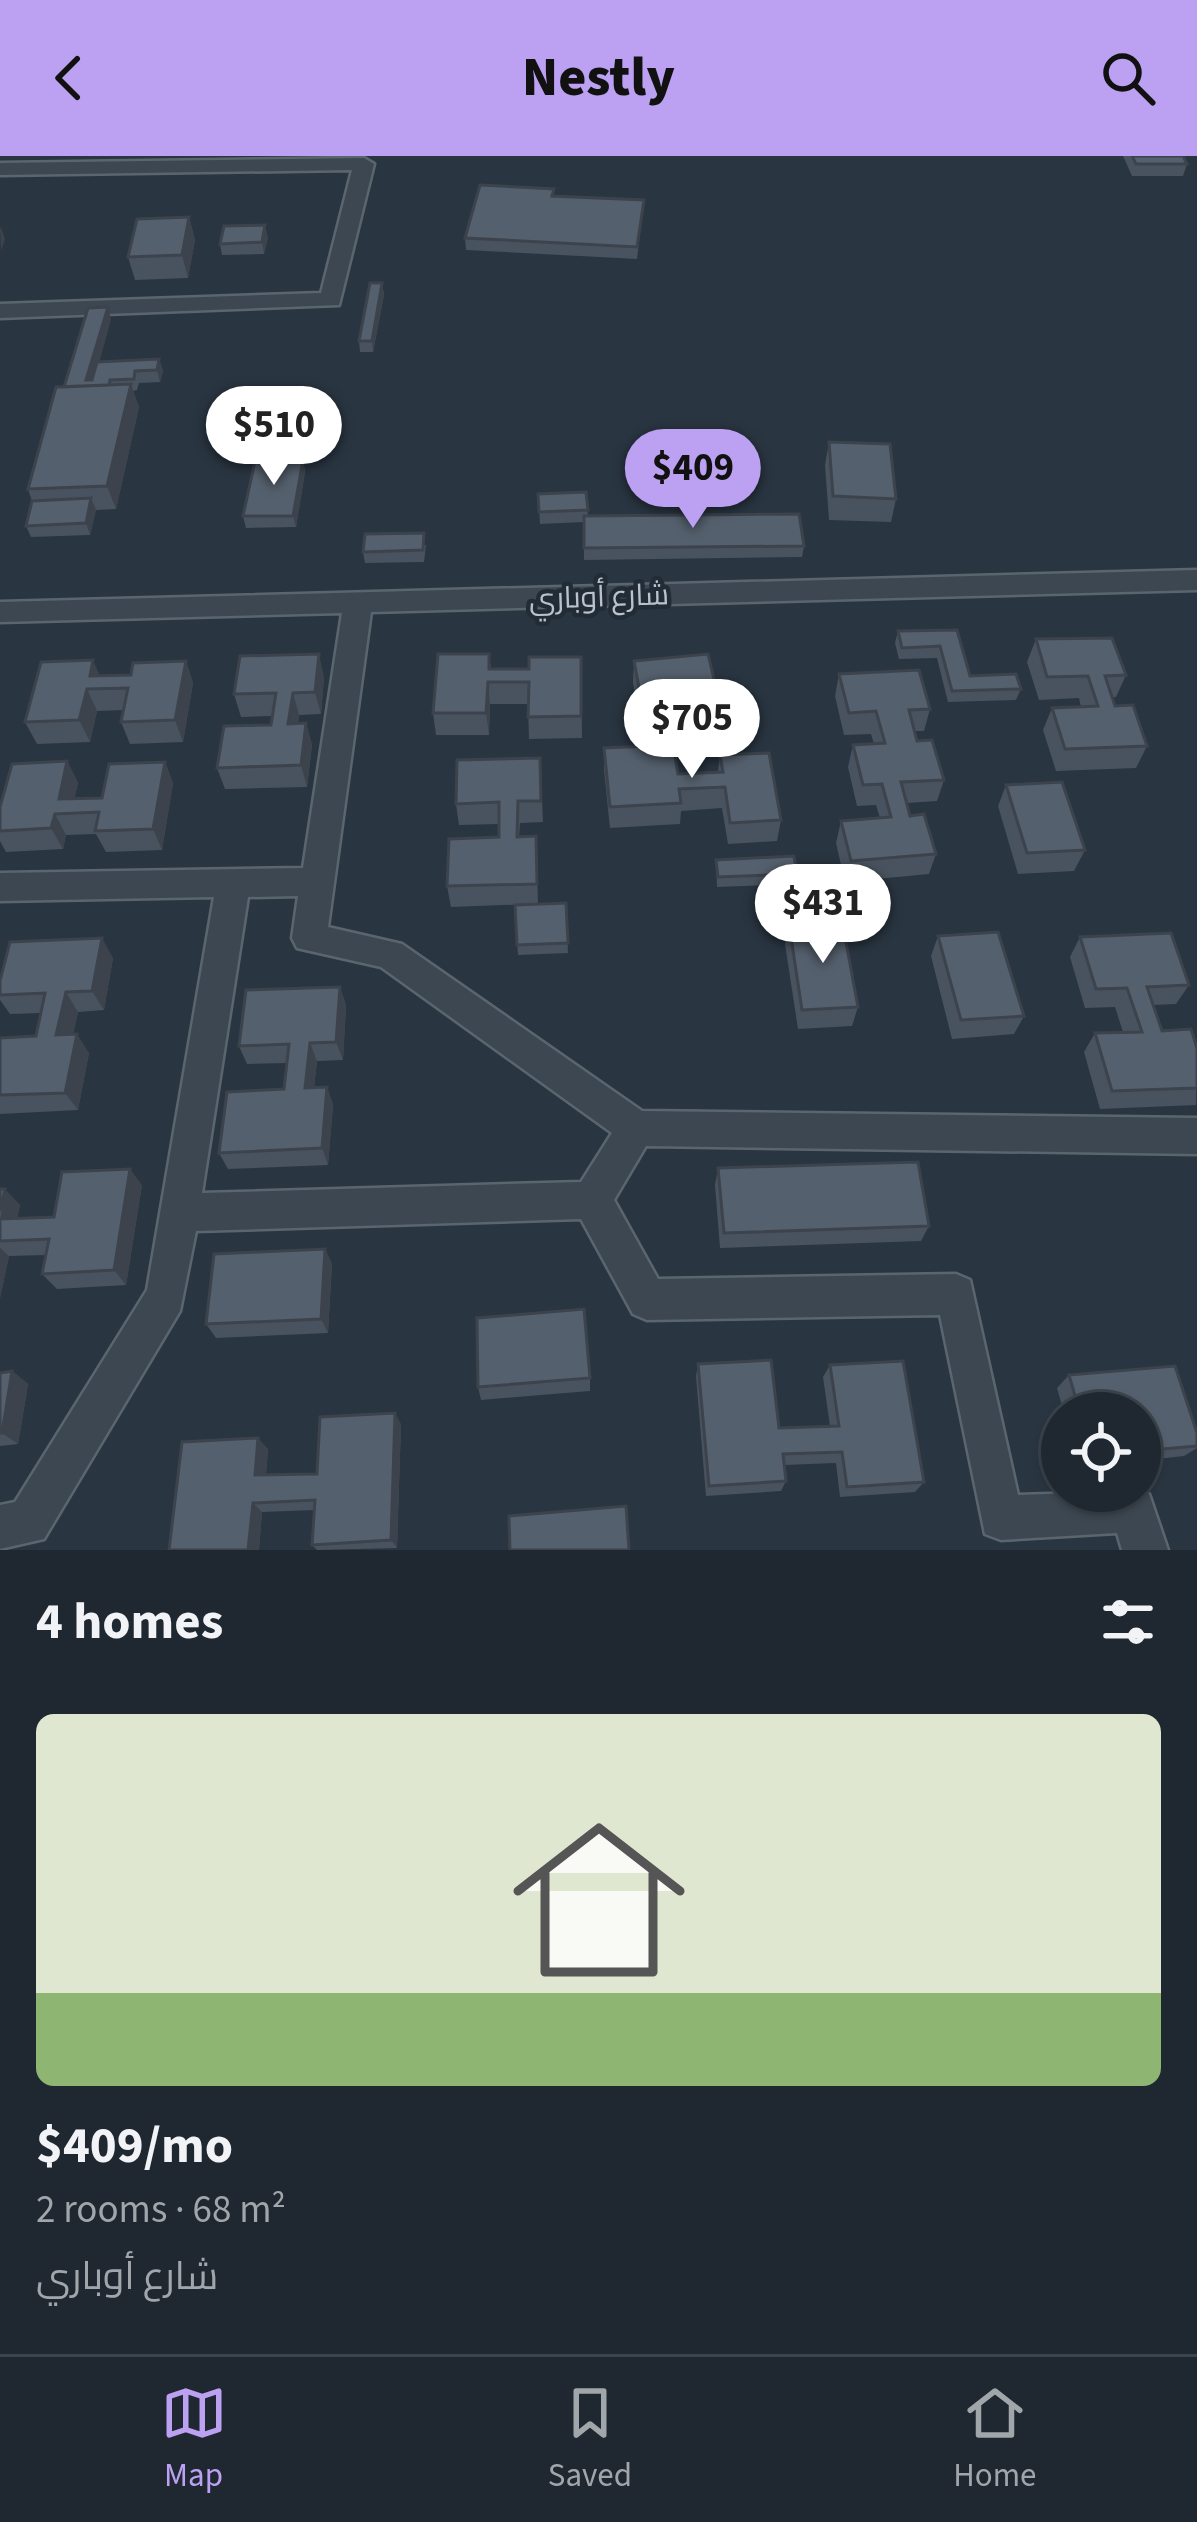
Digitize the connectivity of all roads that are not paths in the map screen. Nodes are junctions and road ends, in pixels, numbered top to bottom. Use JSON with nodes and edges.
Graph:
{"nodes":[{"id":1,"x":332,"y":160,"type":"edge"},
{"id":2,"x":0,"y":169,"type":"edge"},
{"id":3,"x":0,"y":311,"type":"edge"},
{"id":4,"x":1197,"y":580,"type":"edge"},
{"id":5,"x":358,"y":603,"type":"junction"},
{"id":6,"x":0,"y":612,"type":"edge"},
{"id":7,"x":316,"y":882,"type":"junction"},
{"id":8,"x":233,"y":884,"type":"junction"},
{"id":9,"x":0,"y":887,"type":"edge"},
{"id":10,"x":636,"y":1128,"type":"junction"},
{"id":11,"x":1197,"y":1136,"type":"edge"},
{"id":12,"x":592,"y":1200,"type":"junction"},
{"id":13,"x":180,"y":1213,"type":"junction"},
{"id":14,"x":0,"y":1527,"type":"edge"},
{"id":15,"x":1145,"y":1550,"type":"edge"}],
"edges":[{"from":1,"to":2,"type":"street"},
{"from":1,"to":3,"type":"street"},
{"from":4,"to":5,"type":"street","name":"شارع أوباري"},
{"from":5,"to":6,"type":"street","name":"شارع أوباري"},
{"from":5,"to":7,"type":"street"},
{"from":7,"to":8,"type":"street"},
{"from":7,"to":10,"type":"street"},
{"from":8,"to":9,"type":"street"},
{"from":8,"to":13,"type":"street"},
{"from":10,"to":11,"type":"street"},
{"from":10,"to":12,"type":"street"},
{"from":12,"to":13,"type":"street"},
{"from":12,"to":15,"type":"street"},
{"from":13,"to":14,"type":"street"}]}
